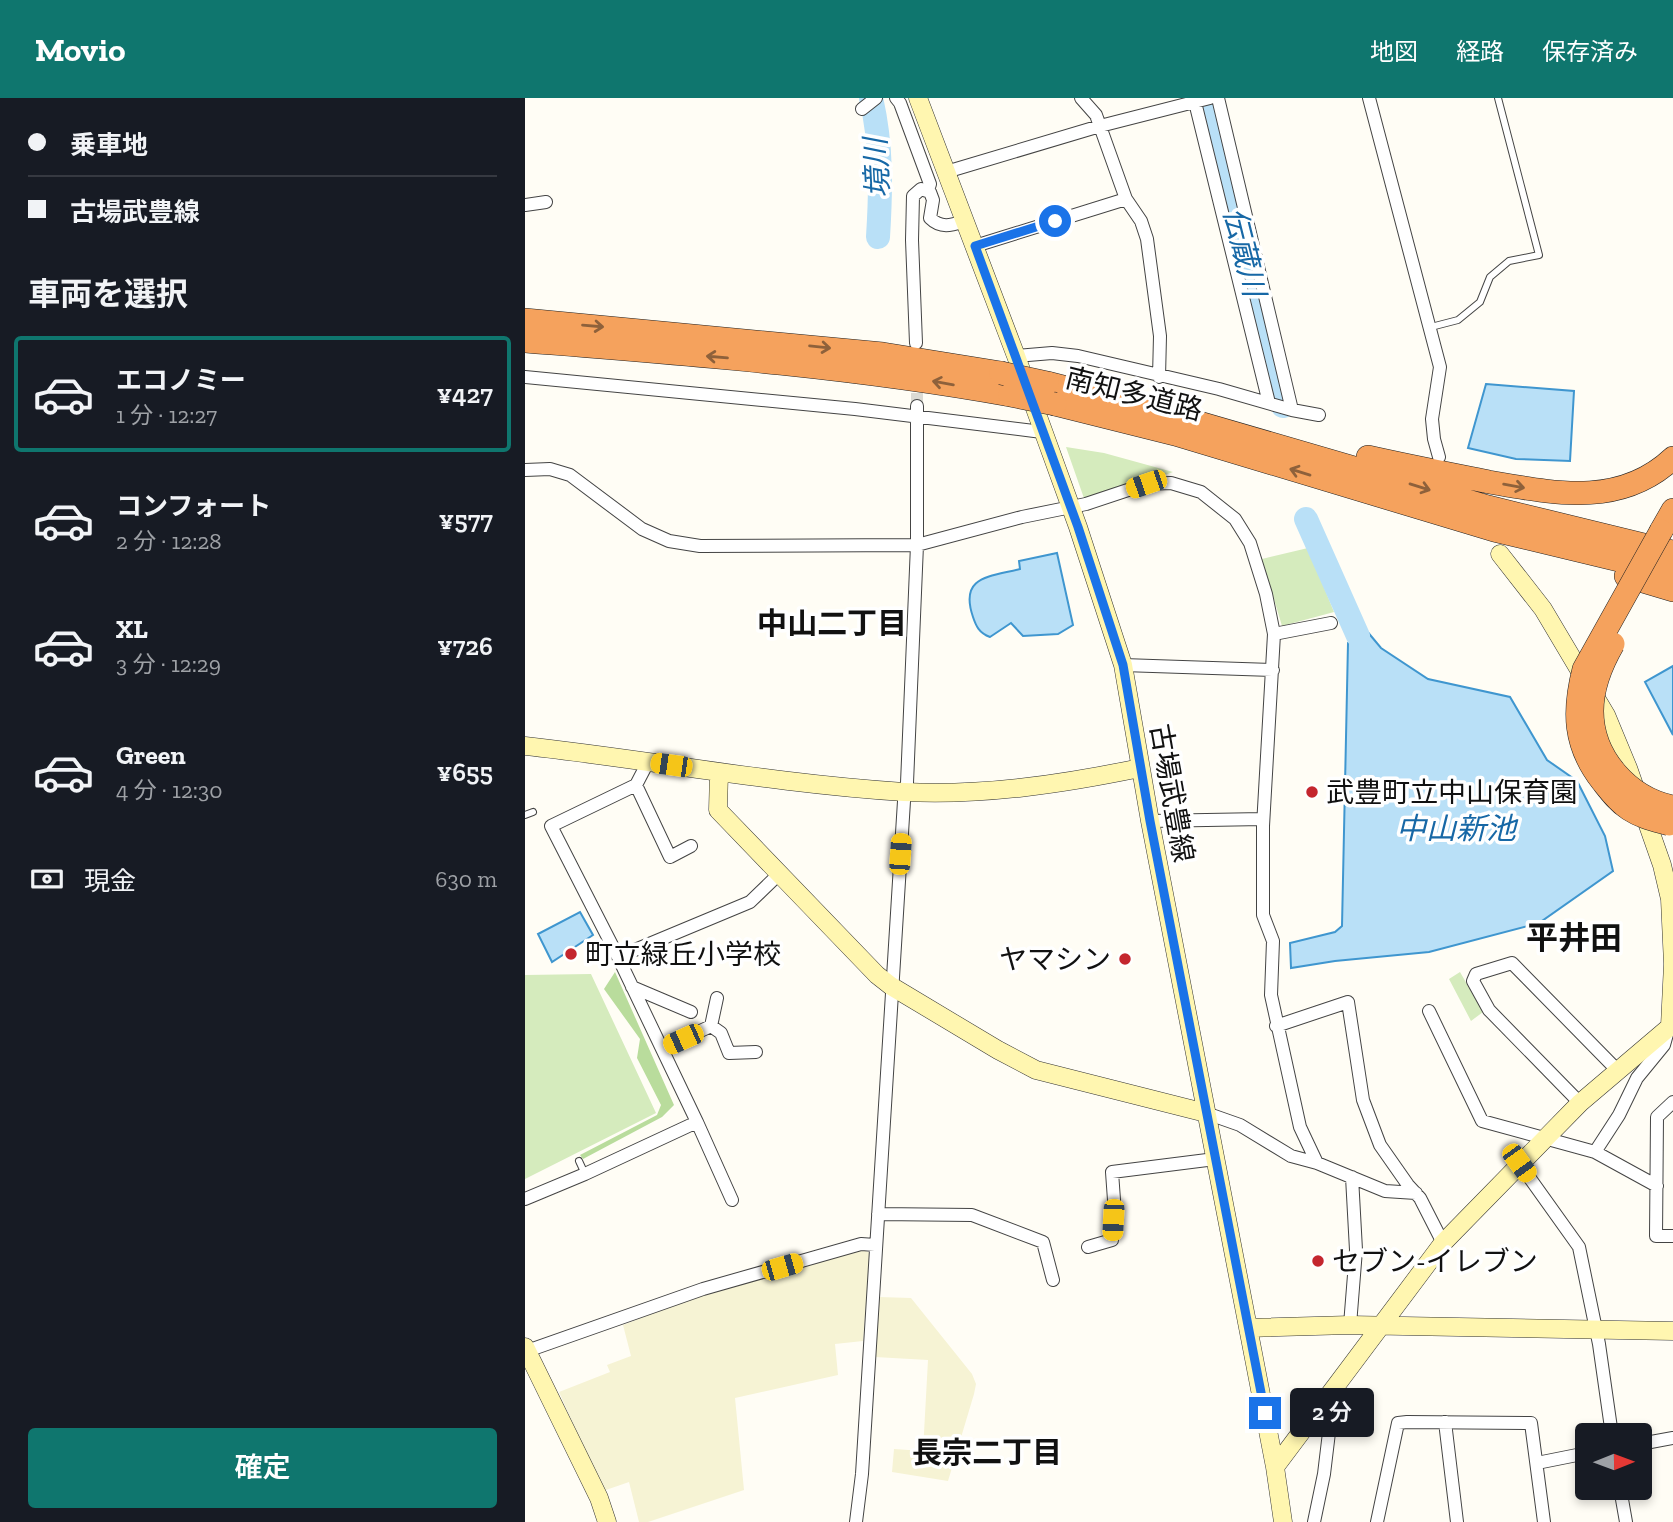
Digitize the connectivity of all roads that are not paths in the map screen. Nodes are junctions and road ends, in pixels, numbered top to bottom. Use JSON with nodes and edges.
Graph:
{"nodes":[{"id":1,"x":876,"y":98,"type":"edge"},
{"id":2,"x":896,"y":98,"type":"edge"},
{"id":3,"x":918,"y":98,"type":"edge"},
{"id":4,"x":1081,"y":98,"type":"edge"},
{"id":5,"x":1210,"y":98,"type":"edge"},
{"id":6,"x":1218,"y":98,"type":"edge"},
{"id":7,"x":1369,"y":98,"type":"edge"},
{"id":8,"x":1498,"y":98,"type":"edge"},
{"id":9,"x":1195,"y":100,"type":"edge"},
{"id":10,"x":862,"y":109,"type":"dead end"},
{"id":11,"x":1100,"y":126,"type":"junction"},
{"id":12,"x":946,"y":172,"type":"junction"},
{"id":13,"x":928,"y":190,"type":"junction"},
{"id":14,"x":1126,"y":200,"type":"junction"},
{"id":15,"x":546,"y":202,"type":"dead end"},
{"id":16,"x":525,"y":205,"type":"edge"},
{"id":17,"x":965,"y":221,"type":"junction"},
{"id":18,"x":975,"y":246,"type":"junction"},
{"id":19,"x":525,"y":320,"type":"edge"},
{"id":20,"x":1431,"y":327,"type":"junction"},
{"id":21,"x":525,"y":341,"type":"edge"},
{"id":22,"x":916,"y":343,"type":"dead end"},
{"id":23,"x":1009,"y":364,"type":"junction"},
{"id":24,"x":525,"y":377,"type":"edge"},
{"id":25,"x":1159,"y":377,"type":"junction"},
{"id":26,"x":1051,"y":393,"type":"junction"},
{"id":27,"x":1269,"y":403,"type":"junction"},
{"id":28,"x":1292,"y":410,"type":"junction"},
{"id":29,"x":917,"y":411,"type":"junction"},
{"id":30,"x":1319,"y":415,"type":"dead end"},
{"id":31,"x":1207,"y":425,"type":"junction"},
{"id":32,"x":1042,"y":432,"type":"junction"},
{"id":33,"x":1439,"y":457,"type":"dead end"},
{"id":34,"x":1673,"y":458,"type":"edge"},
{"id":35,"x":525,"y":470,"type":"edge"},
{"id":36,"x":1346,"y":486,"type":"junction"},
{"id":37,"x":1071,"y":508,"type":"junction"},
{"id":38,"x":1673,"y":510,"type":"edge"},
{"id":39,"x":1667,"y":534,"type":"edge"},
{"id":40,"x":917,"y":545,"type":"junction"},
{"id":41,"x":1673,"y":552,"type":"edge"},
{"id":42,"x":1500,"y":554,"type":"dead end"},
{"id":43,"x":1673,"y":573,"type":"edge"},
{"id":44,"x":1673,"y":590,"type":"edge"},
{"id":45,"x":1331,"y":622,"type":"dead end"},
{"id":46,"x":1274,"y":634,"type":"junction"},
{"id":47,"x":1123,"y":665,"type":"junction"},
{"id":48,"x":1273,"y":670,"type":"junction"},
{"id":49,"x":525,"y":746,"type":"edge"},
{"id":50,"x":648,"y":762,"type":"junction"},
{"id":51,"x":1140,"y":768,"type":"junction"},
{"id":52,"x":719,"y":772,"type":"junction"},
{"id":53,"x":636,"y":785,"type":"junction"},
{"id":54,"x":905,"y":792,"type":"junction"},
{"id":55,"x":1263,"y":819,"type":"junction"},
{"id":56,"x":1672,"y":819,"type":"edge"},
{"id":57,"x":1150,"y":821,"type":"junction"},
{"id":58,"x":691,"y":846,"type":"dead end"},
{"id":59,"x":779,"y":874,"type":"junction"},
{"id":60,"x":618,"y":957,"type":"junction"},
{"id":61,"x":891,"y":986,"type":"junction"},
{"id":62,"x":632,"y":987,"type":"junction"},
{"id":63,"x":717,"y":998,"type":"dead end"},
{"id":64,"x":1429,"y":1011,"type":"dead end"},
{"id":65,"x":691,"y":1012,"type":"dead end"},
{"id":66,"x":1672,"y":1024,"type":"edge"},
{"id":67,"x":711,"y":1026,"type":"junction"},
{"id":68,"x":1276,"y":1026,"type":"junction"},
{"id":69,"x":662,"y":1049,"type":"junction"},
{"id":70,"x":756,"y":1052,"type":"dead end"},
{"id":71,"x":1619,"y":1072,"type":"junction"},
{"id":72,"x":1673,"y":1102,"type":"edge"},
{"id":73,"x":1580,"y":1103,"type":"junction"},
{"id":74,"x":1206,"y":1113,"type":"junction"},
{"id":75,"x":697,"y":1122,"type":"junction"},
{"id":76,"x":1545,"y":1138,"type":"junction"},
{"id":77,"x":1595,"y":1152,"type":"junction"},
{"id":78,"x":1215,"y":1159,"type":"junction"},
{"id":79,"x":579,"y":1161,"type":"dead end"},
{"id":80,"x":1317,"y":1163,"type":"junction"},
{"id":81,"x":1519,"y":1163,"type":"junction"},
{"id":82,"x":585,"y":1174,"type":"junction"},
{"id":83,"x":1352,"y":1177,"type":"junction"},
{"id":84,"x":1657,"y":1186,"type":"junction"},
{"id":85,"x":1416,"y":1193,"type":"junction"},
{"id":86,"x":525,"y":1199,"type":"edge"},
{"id":87,"x":732,"y":1200,"type":"dead end"},
{"id":88,"x":878,"y":1214,"type":"junction"},
{"id":89,"x":1673,"y":1236,"type":"edge"},
{"id":90,"x":1443,"y":1244,"type":"junction"},
{"id":91,"x":876,"y":1245,"type":"junction"},
{"id":92,"x":1089,"y":1247,"type":"dead end"},
{"id":93,"x":1053,"y":1280,"type":"dead end"},
{"id":94,"x":1350,"y":1325,"type":"junction"},
{"id":95,"x":1382,"y":1325,"type":"junction"},
{"id":96,"x":1248,"y":1328,"type":"junction"},
{"id":97,"x":1597,"y":1330,"type":"junction"},
{"id":98,"x":1673,"y":1331,"type":"edge"},
{"id":99,"x":526,"y":1349,"type":"edge"},
{"id":100,"x":1334,"y":1387,"type":"junction"},
{"id":101,"x":1445,"y":1422,"type":"junction"},
{"id":102,"x":1610,"y":1423,"type":"edge"},
{"id":103,"x":1673,"y":1438,"type":"edge"},
{"id":104,"x":1652,"y":1442,"type":"edge"},
{"id":105,"x":1575,"y":1455,"type":"edge"},
{"id":106,"x":1537,"y":1463,"type":"junction"},
{"id":107,"x":1275,"y":1467,"type":"junction"},
{"id":108,"x":1622,"y":1500,"type":"edge"},
{"id":109,"x":607,"y":1522,"type":"edge"},
{"id":110,"x":856,"y":1522,"type":"edge"},
{"id":111,"x":1283,"y":1522,"type":"edge"},
{"id":112,"x":1314,"y":1522,"type":"edge"},
{"id":113,"x":1377,"y":1522,"type":"edge"},
{"id":114,"x":1457,"y":1522,"type":"edge"},
{"id":115,"x":1544,"y":1522,"type":"edge"},
{"id":116,"x":1626,"y":1522,"type":"edge"}],
"edges":[{"from":1,"to":10,"type":"street"},
{"from":2,"to":13,"type":"street"},
{"from":3,"to":12,"type":"street","name":"古場武豊線"},
{"from":4,"to":11,"type":"street"},
{"from":5,"to":9,"type":"street"},
{"from":6,"to":28,"type":"street"},
{"from":7,"to":20,"type":"street"},
{"from":8,"to":20,"type":"lane"},
{"from":9,"to":11,"type":"street"},
{"from":9,"to":27,"type":"street"},
{"from":11,"to":12,"type":"street"},
{"from":11,"to":14,"type":"street"},
{"from":12,"to":17,"type":"street","name":"古場武豊線"},
{"from":13,"to":17,"type":"street"},
{"from":13,"to":22,"type":"street"},
{"from":14,"to":18,"type":"street"},
{"from":14,"to":25,"type":"street"},
{"from":15,"to":16,"type":"street"},
{"from":17,"to":18,"type":"street","name":"古場武豊線"},
{"from":18,"to":23,"type":"street","name":"古場武豊線"},
{"from":19,"to":23,"type":"highway","name":"南知多道路","one_way":true},
{"from":20,"to":33,"type":"street"},
{"from":26,"to":21,"type":"highway","name":"南知多道路","one_way":true,"bridge":true},
{"from":23,"to":25,"type":"street"},
{"from":23,"to":26,"type":"highway","name":"南知多道路","bridge":true},
{"from":23,"to":32,"type":"street","name":"古場武豊線"},
{"from":24,"to":29,"type":"street"},
{"from":25,"to":27,"type":"street"},
{"from":26,"to":31,"type":"highway","name":"南知多道路"},
{"from":36,"to":26,"type":"highway","name":"南知多道路","one_way":true},
{"from":27,"to":28,"type":"street"},
{"from":28,"to":30,"type":"street"},
{"from":29,"to":32,"type":"street"},
{"from":29,"to":40,"type":"street"},
{"from":31,"to":34,"type":"highway","one_way":true},
{"from":31,"to":41,"type":"highway","name":"南知多道路","one_way":true},
{"from":32,"to":37,"type":"street","name":"古場武豊線"},
{"from":35,"to":40,"type":"street"},
{"from":36,"to":43,"type":"highway","name":"南知多道路"},
{"from":36,"to":44,"type":"highway"},
{"from":37,"to":40,"type":"street"},
{"from":37,"to":46,"type":"street"},
{"from":37,"to":47,"type":"street","name":"古場武豊線"},
{"from":38,"to":39,"type":"highway"},
{"from":39,"to":56,"type":"highway","bridge":true},
{"from":40,"to":54,"type":"street"},
{"from":42,"to":66,"type":"street"},
{"from":45,"to":46,"type":"street"},
{"from":46,"to":48,"type":"street"},
{"from":47,"to":48,"type":"street"},
{"from":47,"to":51,"type":"street","name":"古場武豊線"},
{"from":48,"to":55,"type":"street"},
{"from":49,"to":50,"type":"street"},
{"from":50,"to":52,"type":"street"},
{"from":50,"to":53,"type":"street"},
{"from":51,"to":54,"type":"street"},
{"from":51,"to":57,"type":"street","name":"古場武豊線"},
{"from":52,"to":54,"type":"street"},
{"from":52,"to":59,"type":"street"},
{"from":53,"to":58,"type":"street"},
{"from":53,"to":60,"type":"street"},
{"from":54,"to":61,"type":"street"},
{"from":55,"to":57,"type":"street"},
{"from":55,"to":68,"type":"street"},
{"from":57,"to":74,"type":"street","name":"古場武豊線"},
{"from":59,"to":60,"type":"street"},
{"from":59,"to":61,"type":"street"},
{"from":60,"to":62,"type":"street"},
{"from":61,"to":74,"type":"street"},
{"from":61,"to":88,"type":"street"},
{"from":62,"to":65,"type":"street"},
{"from":62,"to":69,"type":"street"},
{"from":63,"to":67,"type":"street"},
{"from":64,"to":76,"type":"street"},
{"from":66,"to":71,"type":"street"},
{"from":66,"to":77,"type":"street"},
{"from":67,"to":69,"type":"street"},
{"from":67,"to":70,"type":"street"},
{"from":68,"to":80,"type":"street"},
{"from":68,"to":85,"type":"street"},
{"from":69,"to":75,"type":"street"},
{"from":71,"to":73,"type":"street"},
{"from":71,"to":73,"type":"street"},
{"from":72,"to":84,"type":"street"},
{"from":73,"to":76,"type":"street"},
{"from":74,"to":78,"type":"street","name":"古場武豊線"},
{"from":74,"to":80,"type":"street"},
{"from":75,"to":82,"type":"street"},
{"from":75,"to":87,"type":"street"},
{"from":76,"to":77,"type":"street"},
{"from":76,"to":81,"type":"street"},
{"from":77,"to":84,"type":"street"},
{"from":78,"to":92,"type":"street"},
{"from":78,"to":96,"type":"street","name":"古場武豊線"},
{"from":79,"to":82,"type":"lane"},
{"from":80,"to":83,"type":"street"},
{"from":81,"to":90,"type":"street"},
{"from":81,"to":97,"type":"street"},
{"from":82,"to":86,"type":"street"},
{"from":83,"to":85,"type":"street"},
{"from":83,"to":94,"type":"street"},
{"from":84,"to":89,"type":"street"},
{"from":85,"to":90,"type":"street"},
{"from":88,"to":91,"type":"street"},
{"from":88,"to":93,"type":"street"},
{"from":90,"to":95,"type":"street"},
{"from":91,"to":99,"type":"street"},
{"from":91,"to":110,"type":"street"},
{"from":94,"to":95,"type":"street"},
{"from":94,"to":96,"type":"street"},
{"from":95,"to":97,"type":"street"},
{"from":95,"to":100,"type":"street"},
{"from":96,"to":107,"type":"street","name":"古場武豊線"},
{"from":97,"to":98,"type":"street"},
{"from":97,"to":102,"type":"street"},
{"from":99,"to":109,"type":"street"},
{"from":100,"to":107,"type":"street"},
{"from":100,"to":112,"type":"street"},
{"from":101,"to":106,"type":"street"},
{"from":101,"to":113,"type":"street"},
{"from":101,"to":114,"type":"street"},
{"from":103,"to":104,"type":"street"},
{"from":105,"to":106,"type":"street"},
{"from":106,"to":115,"type":"street"},
{"from":107,"to":111,"type":"street","name":"古場武豊線"},
{"from":108,"to":116,"type":"street"}]}
